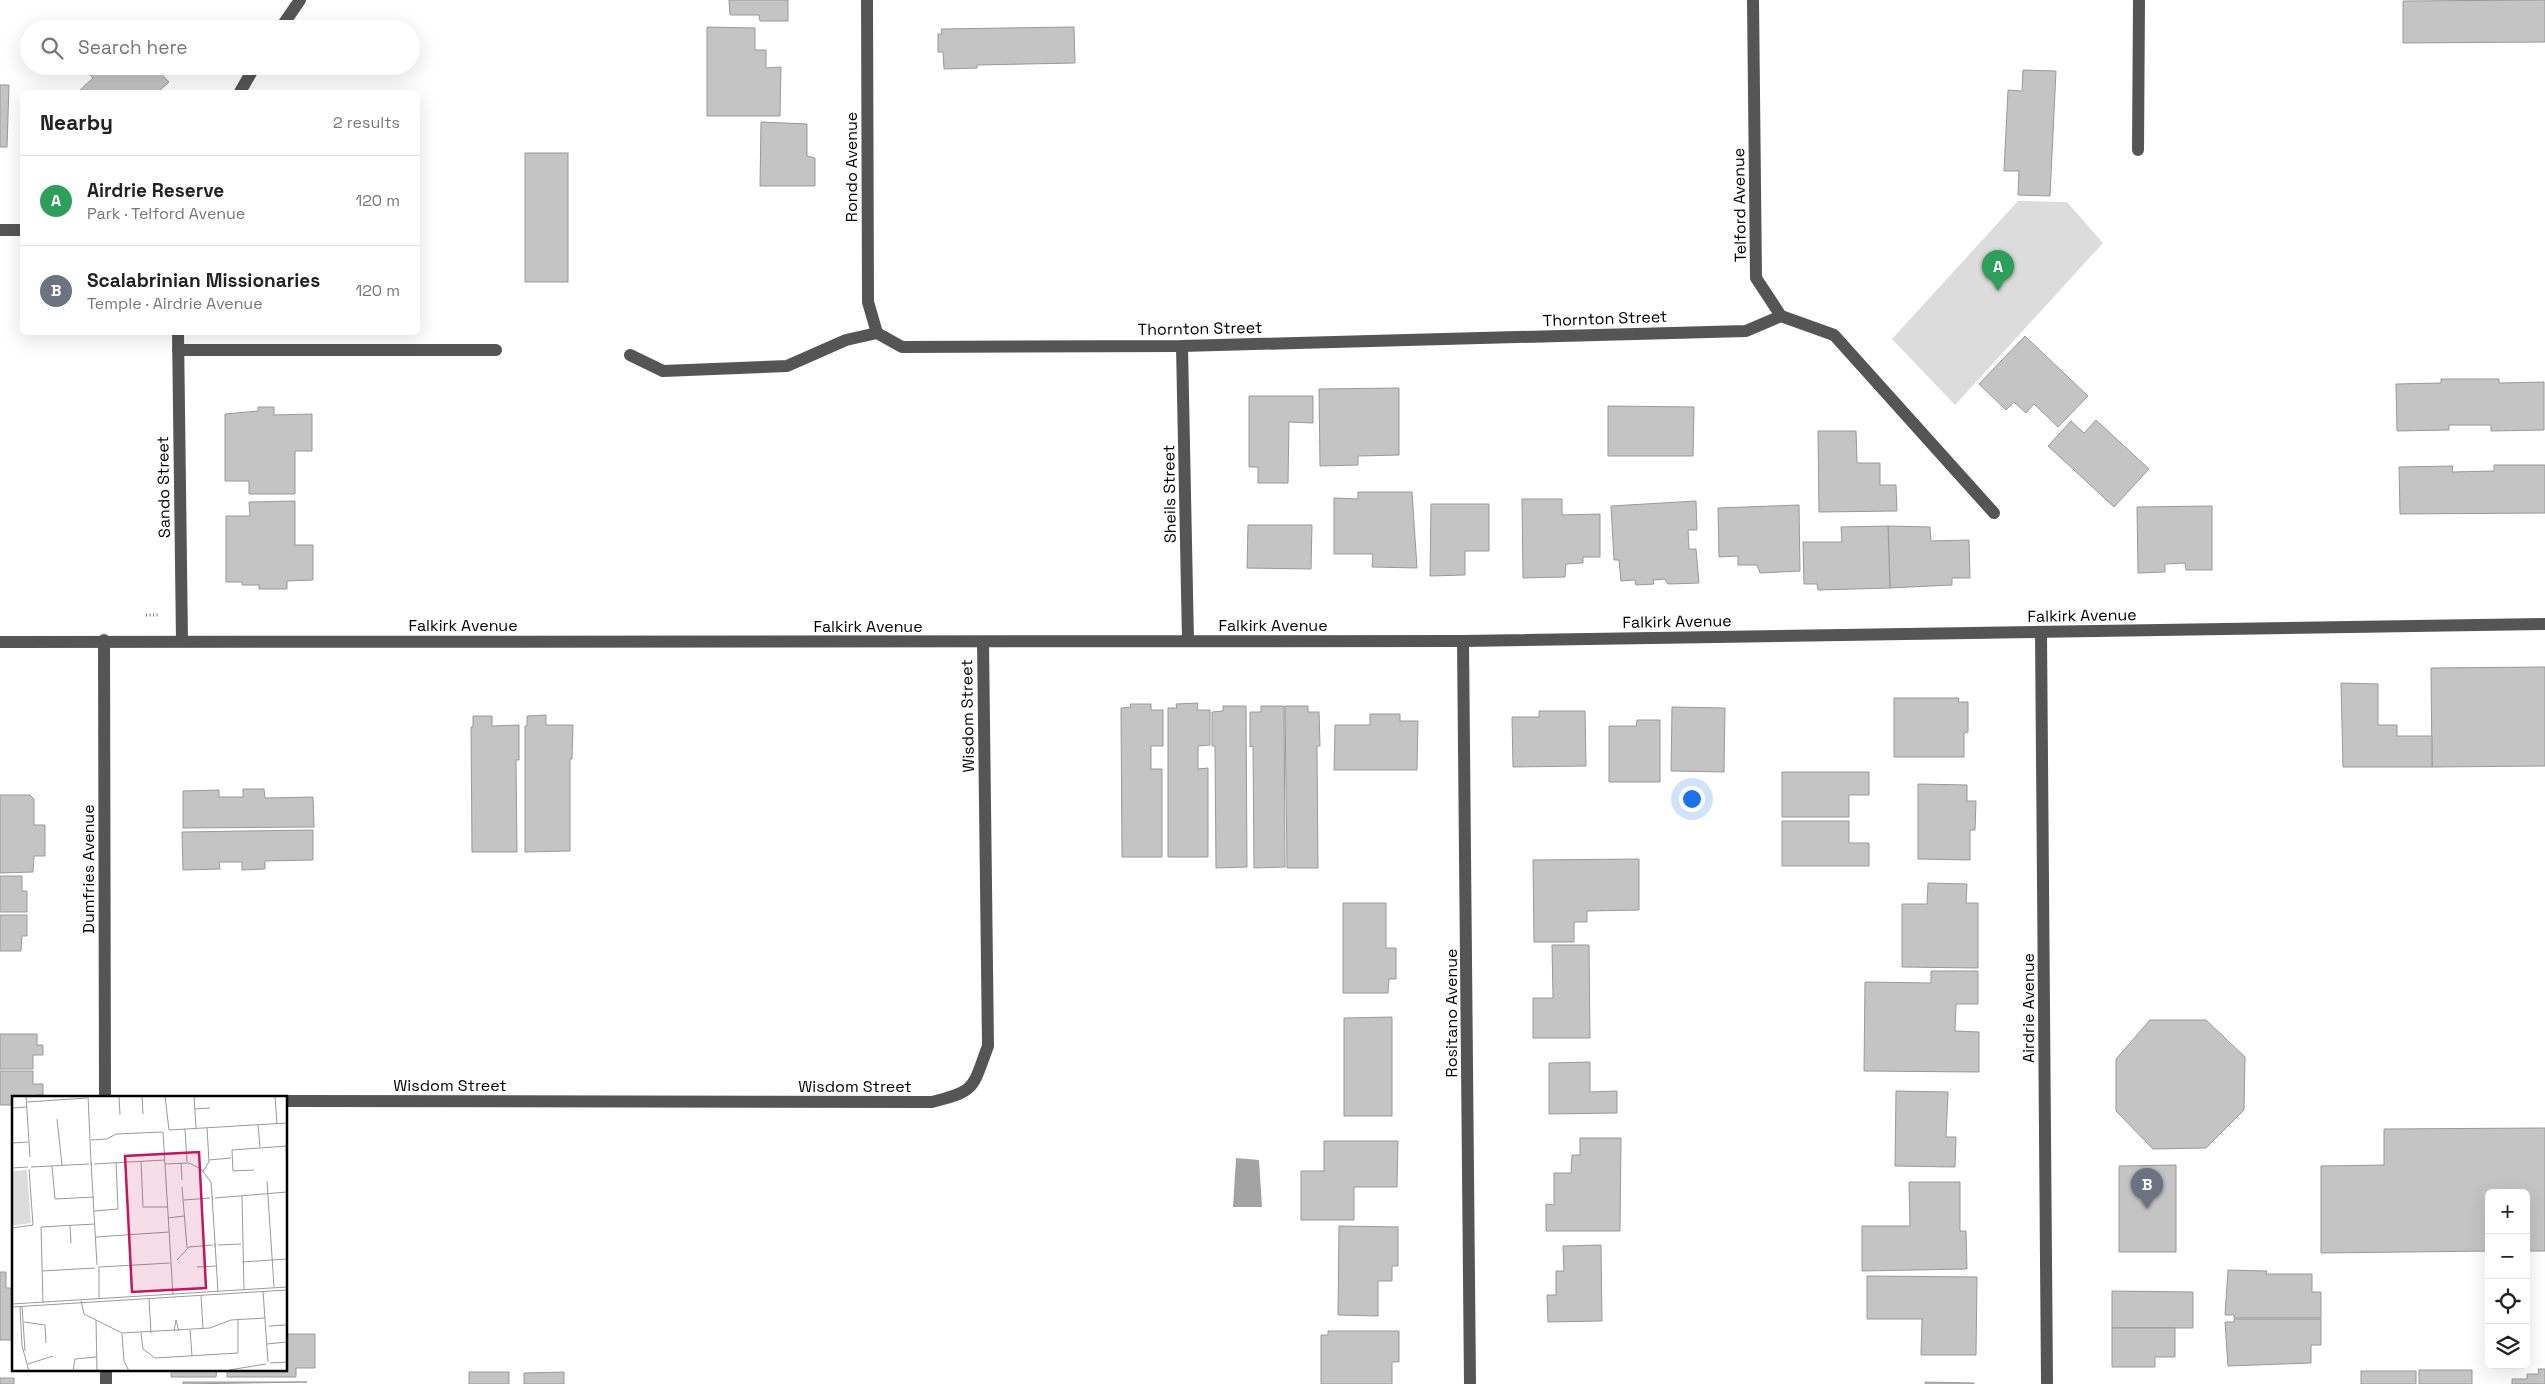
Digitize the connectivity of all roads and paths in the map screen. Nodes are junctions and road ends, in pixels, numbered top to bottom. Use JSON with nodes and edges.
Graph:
{"nodes":[{"id":1,"x":300,"y":0,"type":"edge"},
{"id":2,"x":867,"y":0,"type":"edge"},
{"id":3,"x":1753,"y":0,"type":"edge"},
{"id":4,"x":2139,"y":0,"type":"edge"},
{"id":5,"x":286,"y":20,"type":"edge"},
{"id":6,"x":250,"y":75,"type":"edge"},
{"id":7,"x":241,"y":90,"type":"edge"},
{"id":8,"x":2138,"y":150,"type":"dead end"},
{"id":9,"x":0,"y":230,"type":"edge"},
{"id":10,"x":20,"y":230,"type":"edge"},
{"id":11,"x":1781,"y":316,"type":"junction"},
{"id":12,"x":877,"y":332,"type":"junction"},
{"id":13,"x":178,"y":335,"type":"edge"},
{"id":14,"x":1182,"y":346,"type":"junction"},
{"id":15,"x":178,"y":350,"type":"junction"},
{"id":16,"x":496,"y":350,"type":"dead end"},
{"id":17,"x":630,"y":355,"type":"dead end"},
{"id":18,"x":1994,"y":513,"type":"dead end"},
{"id":19,"x":2545,"y":624,"type":"edge"},
{"id":20,"x":2041,"y":632,"type":"junction"},
{"id":21,"x":104,"y":640,"type":"junction"},
{"id":22,"x":182,"y":641,"type":"junction"},
{"id":23,"x":1188,"y":641,"type":"junction"},
{"id":24,"x":1463,"y":641,"type":"junction"},
{"id":25,"x":0,"y":642,"type":"edge"},
{"id":26,"x":983,"y":642,"type":"junction"},
{"id":27,"x":105,"y":1096,"type":"edge"},
{"id":28,"x":288,"y":1101,"type":"edge"},
{"id":29,"x":1470,"y":1384,"type":"edge"},
{"id":30,"x":2047,"y":1384,"type":"edge"}],
"edges":[{"from":1,"to":5,"type":"street"},
{"from":2,"to":12,"type":"street","name":"Rondo Avenue"},
{"from":3,"to":11,"type":"street","name":"Telford Avenue"},
{"from":4,"to":8,"type":"street"},
{"from":6,"to":7,"type":"street"},
{"from":9,"to":10,"type":"street"},
{"from":11,"to":14,"type":"street","name":"Thornton Street"},
{"from":11,"to":18,"type":"street"},
{"from":12,"to":14,"type":"street","name":"Thornton Street"},
{"from":12,"to":17,"type":"street"},
{"from":13,"to":15,"type":"street","name":"Sando Street"},
{"from":14,"to":23,"type":"street","name":"Sheils Street"},
{"from":15,"to":16,"type":"street"},
{"from":15,"to":22,"type":"street","name":"Sando Street"},
{"from":19,"to":20,"type":"street","name":"Falkirk Avenue"},
{"from":20,"to":24,"type":"street","name":"Falkirk Avenue"},
{"from":20,"to":30,"type":"street","name":"Airdrie Avenue"},
{"from":21,"to":22,"type":"street","name":"Falkirk Avenue"},
{"from":21,"to":25,"type":"street","name":"Falkirk Avenue"},
{"from":21,"to":27,"type":"street","name":"Dumfries Avenue"},
{"from":22,"to":26,"type":"street","name":"Falkirk Avenue"},
{"from":23,"to":24,"type":"street","name":"Falkirk Avenue"},
{"from":23,"to":26,"type":"street","name":"Falkirk Avenue"},
{"from":24,"to":29,"type":"street","name":"Rositano Avenue"},
{"from":26,"to":28,"type":"street","name":"Wisdom Street"}]}
